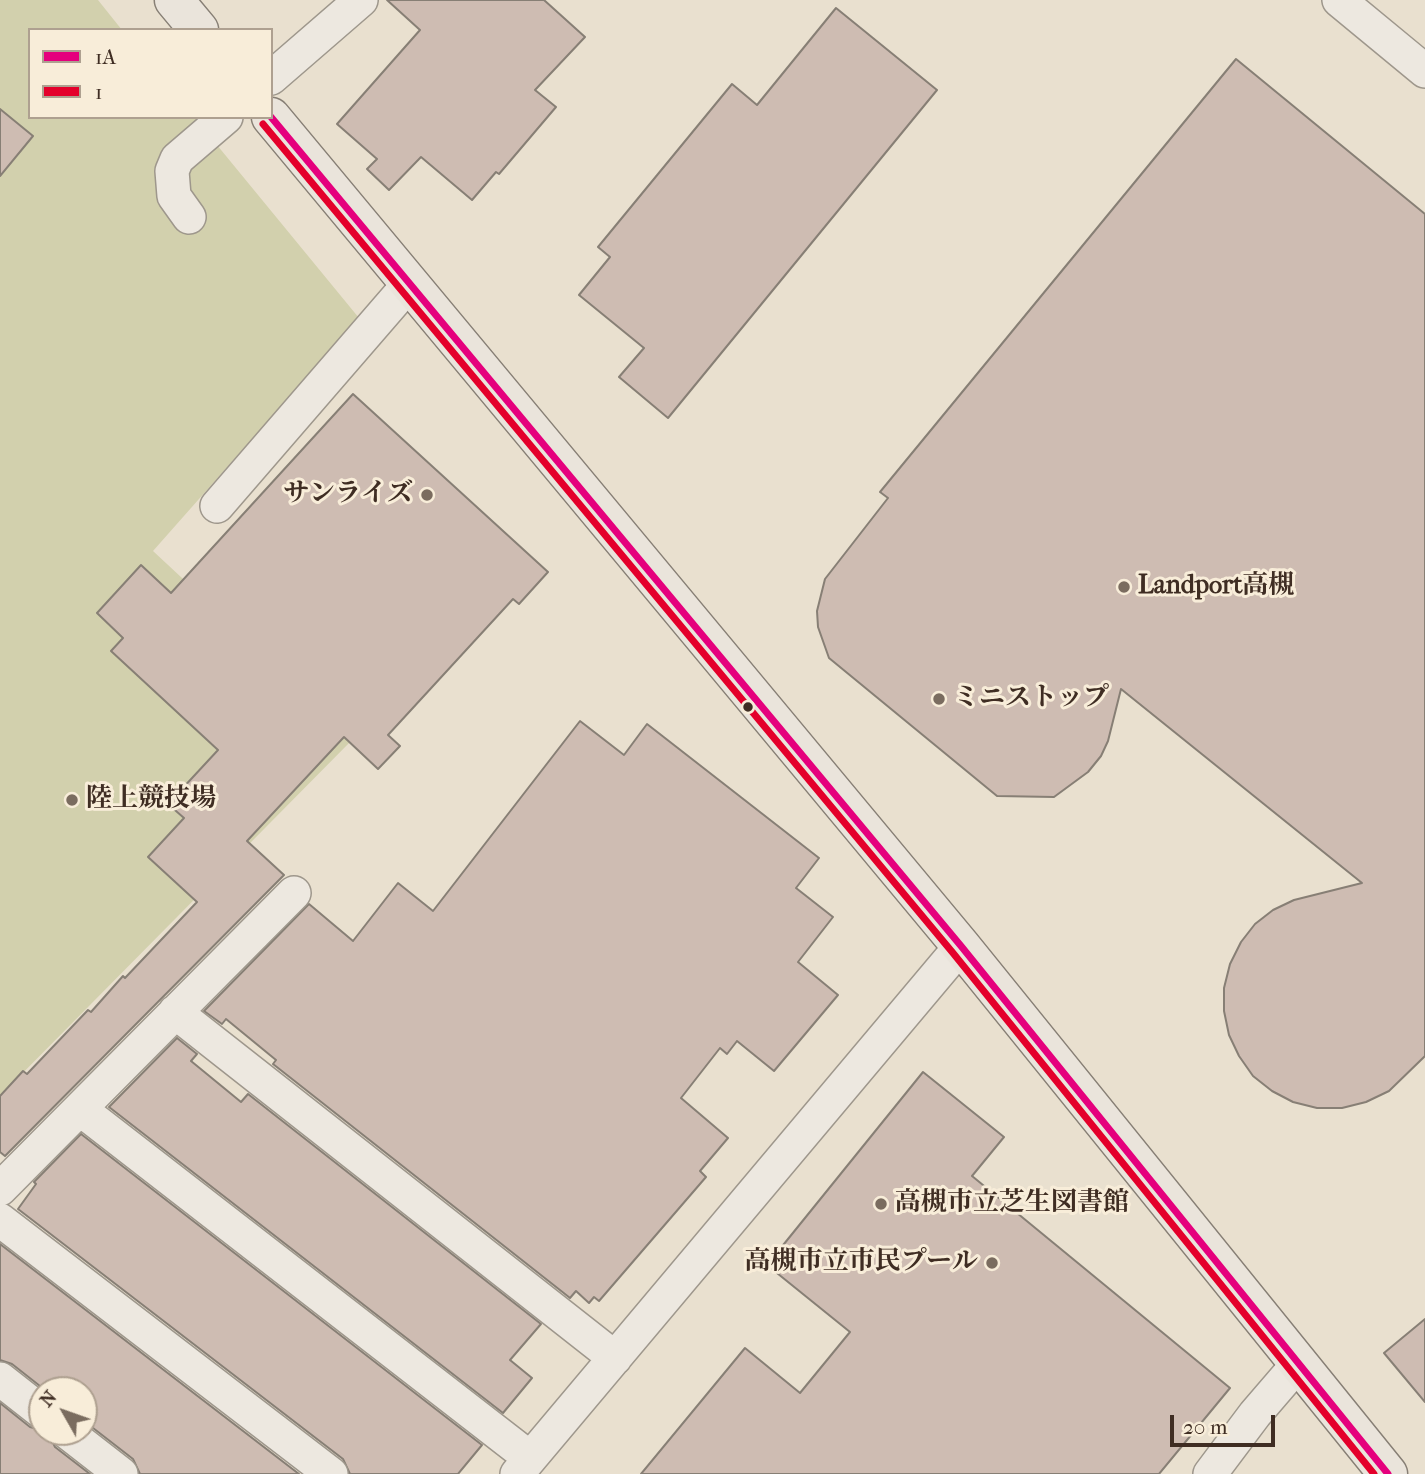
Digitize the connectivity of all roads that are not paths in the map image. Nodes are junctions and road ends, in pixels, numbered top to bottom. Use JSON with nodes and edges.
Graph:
{"nodes":[{"id":1,"x":174,"y":0,"type":"edge"},
{"id":2,"x":361,"y":0,"type":"edge"},
{"id":3,"x":1339,"y":0,"type":"edge"},
{"id":4,"x":197,"y":28,"type":"edge"},
{"id":5,"x":1425,"y":71,"type":"edge"},
{"id":6,"x":273,"y":76,"type":"edge"},
{"id":7,"x":224,"y":119,"type":"edge"},
{"id":8,"x":273,"y":119,"type":"edge"},
{"id":9,"x":189,"y":217,"type":"dead end"},
{"id":10,"x":410,"y":284,"type":"junction"},
{"id":11,"x":217,"y":506,"type":"dead end"},
{"id":12,"x":294,"y":893,"type":"dead end"},
{"id":13,"x":961,"y":946,"type":"junction"},
{"id":14,"x":175,"y":1012,"type":"junction"},
{"id":15,"x":80,"y":1108,"type":"junction"},
{"id":16,"x":0,"y":1189,"type":"edge"},
{"id":17,"x":0,"y":1220,"type":"edge"},
{"id":18,"x":615,"y":1358,"type":"junction"},
{"id":19,"x":1298,"y":1364,"type":"junction"},
{"id":20,"x":0,"y":1379,"type":"edge"},
{"id":21,"x":28,"y":1401,"type":"edge"},
{"id":22,"x":85,"y":1446,"type":"edge"},
{"id":23,"x":524,"y":1466,"type":"edge"},
{"id":24,"x":121,"y":1474,"type":"edge"},
{"id":25,"x":331,"y":1474,"type":"edge"},
{"id":26,"x":1210,"y":1474,"type":"edge"},
{"id":27,"x":1388,"y":1474,"type":"edge"}],
"edges":[{"from":1,"to":4,"type":"main road"},
{"from":2,"to":6,"type":"street"},
{"from":3,"to":5,"type":"street"},
{"from":7,"to":9,"type":"street"},
{"from":8,"to":10,"type":"main road"},
{"from":10,"to":11,"type":"street"},
{"from":10,"to":13,"type":"main road"},
{"from":12,"to":14,"type":"street"},
{"from":13,"to":18,"type":"street"},
{"from":13,"to":19,"type":"main road"},
{"from":14,"to":15,"type":"street"},
{"from":14,"to":18,"type":"street"},
{"from":15,"to":16,"type":"street"},
{"from":15,"to":23,"type":"street"},
{"from":17,"to":25,"type":"street"},
{"from":18,"to":23,"type":"street"},
{"from":19,"to":26,"type":"street"},
{"from":19,"to":27,"type":"main road"},
{"from":20,"to":21,"type":"street"},
{"from":22,"to":24,"type":"street"}]}
